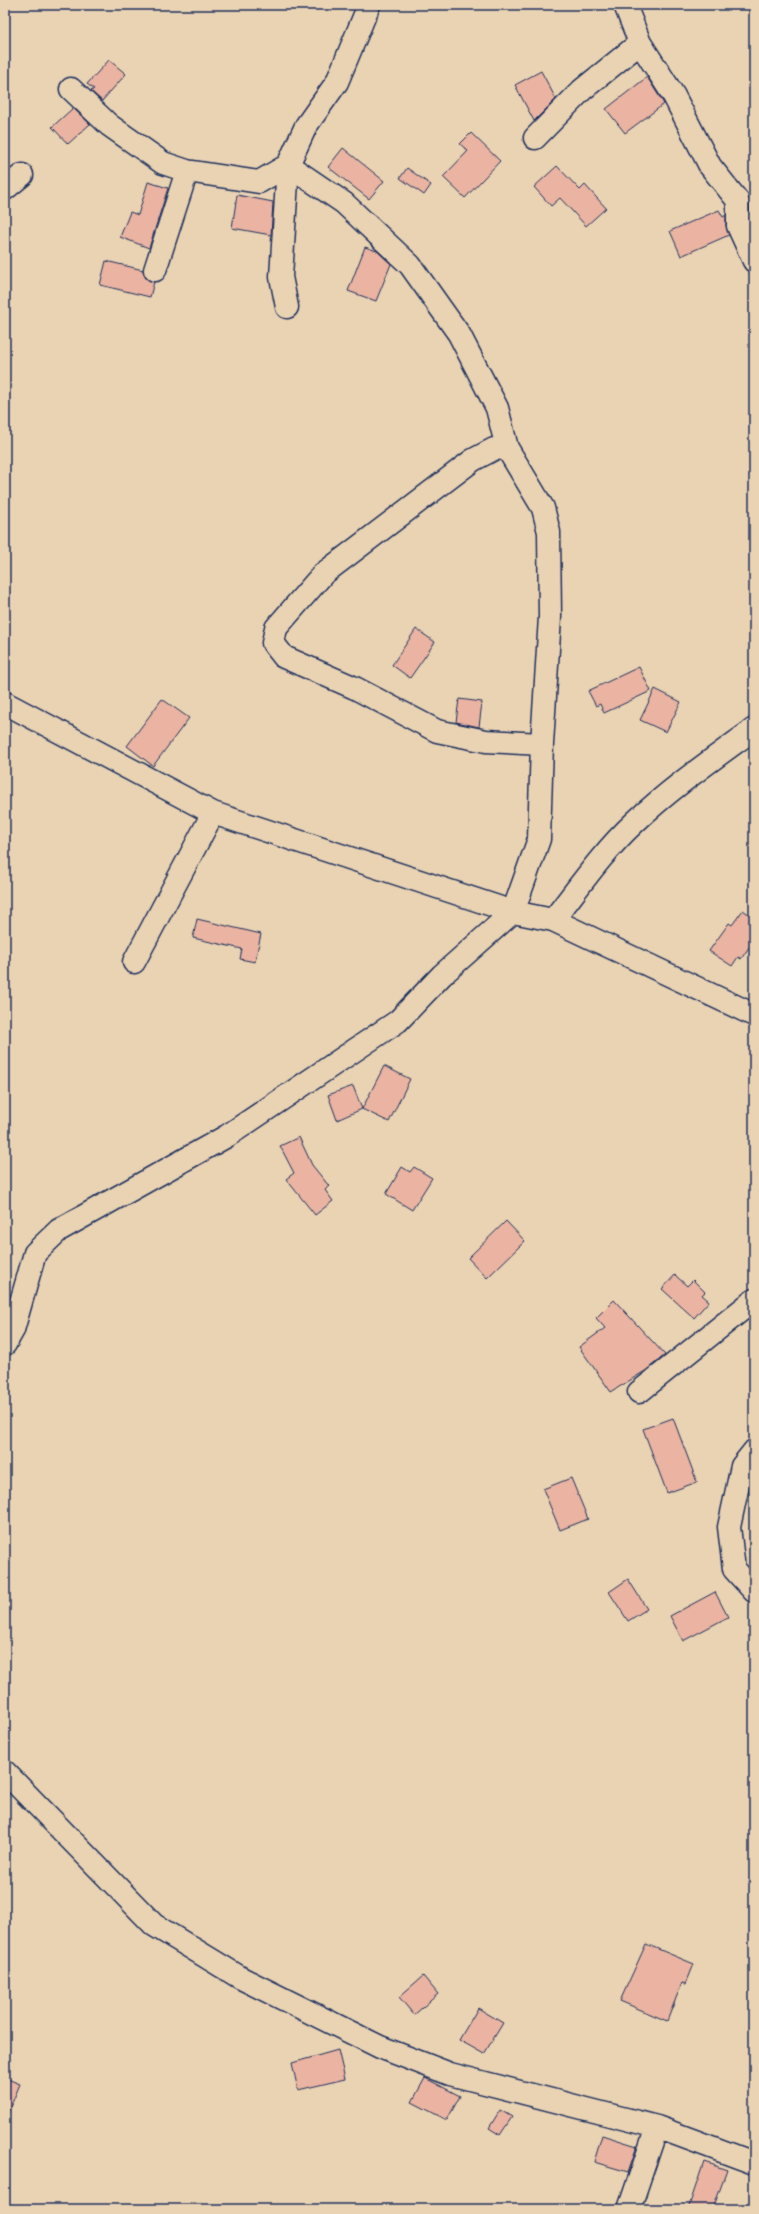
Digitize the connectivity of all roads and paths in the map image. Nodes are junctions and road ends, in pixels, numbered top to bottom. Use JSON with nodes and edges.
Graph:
{"nodes":[{"id":1,"x":369,"y":5,"type":"edge"},
{"id":2,"x":624,"y":5,"type":"edge"},
{"id":3,"x":640,"y":43,"type":"junction"},
{"id":4,"x":71,"y":90,"type":"dead end"},
{"id":5,"x":535,"y":138,"type":"dead end"},
{"id":6,"x":288,"y":165,"type":"junction"},
{"id":7,"x":187,"y":171,"type":"junction"},
{"id":8,"x":22,"y":175,"type":"dead end"},
{"id":9,"x":5,"y":189,"type":"edge"},
{"id":10,"x":754,"y":261,"type":"edge"},
{"id":11,"x":155,"y":270,"type":"dead end"},
{"id":12,"x":287,"y":307,"type":"dead end"},
{"id":13,"x":507,"y":448,"type":"junction"},
{"id":14,"x":5,"y":703,"type":"edge"},
{"id":15,"x":754,"y":729,"type":"edge"},
{"id":16,"x":542,"y":744,"type":"junction"},
{"id":17,"x":213,"y":813,"type":"junction"},
{"id":18,"x":513,"y":912,"type":"junction"},
{"id":19,"x":553,"y":920,"type":"junction"},
{"id":20,"x":134,"y":962,"type":"dead end"},
{"id":21,"x":754,"y":1015,"type":"edge"},
{"id":22,"x":754,"y":1300,"type":"edge"},
{"id":23,"x":5,"y":1344,"type":"edge"},
{"id":24,"x":639,"y":1392,"type":"dead end"},
{"id":25,"x":754,"y":1451,"type":"edge"},
{"id":26,"x":754,"y":1591,"type":"edge"},
{"id":27,"x":5,"y":1772,"type":"edge"},
{"id":28,"x":657,"y":2127,"type":"junction"},
{"id":29,"x":754,"y":2163,"type":"edge"},
{"id":30,"x":629,"y":2209,"type":"edge"}],
"edges":[{"from":1,"to":6,"type":"street"},
{"from":2,"to":3,"type":"street"},
{"from":3,"to":5,"type":"street"},
{"from":3,"to":10,"type":"street"},
{"from":4,"to":7,"type":"street"},
{"from":6,"to":7,"type":"street"},
{"from":6,"to":12,"type":"street"},
{"from":6,"to":13,"type":"street"},
{"from":7,"to":11,"type":"street"},
{"from":8,"to":9,"type":"street"},
{"from":13,"to":16,"type":"street"},
{"from":13,"to":16,"type":"street"},
{"from":14,"to":17,"type":"street"},
{"from":15,"to":19,"type":"street"},
{"from":16,"to":18,"type":"street"},
{"from":17,"to":18,"type":"street"},
{"from":17,"to":20,"type":"street"},
{"from":18,"to":19,"type":"street"},
{"from":18,"to":23,"type":"street"},
{"from":19,"to":21,"type":"street"},
{"from":22,"to":24,"type":"street"},
{"from":25,"to":26,"type":"street"},
{"from":27,"to":28,"type":"street"},
{"from":28,"to":29,"type":"street"},
{"from":28,"to":30,"type":"street"}]}
